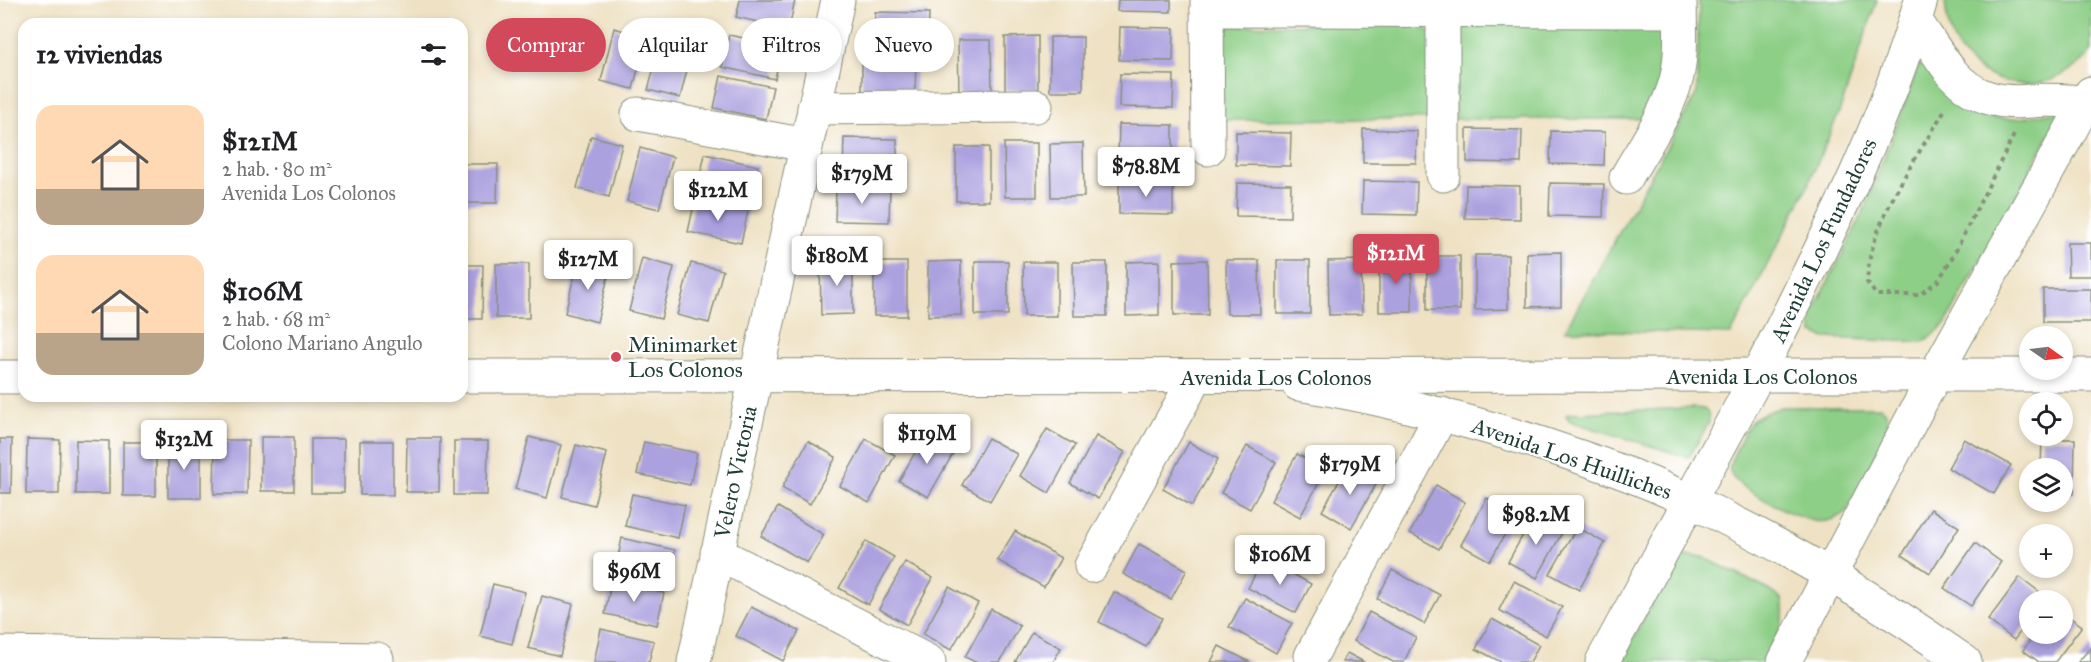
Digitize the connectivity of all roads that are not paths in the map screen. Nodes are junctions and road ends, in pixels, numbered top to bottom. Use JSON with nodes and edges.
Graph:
{"nodes":[{"id":1,"x":838,"y":0,"type":"edge"},
{"id":2,"x":1208,"y":5,"type":"edge"},
{"id":3,"x":1443,"y":5,"type":"edge"},
{"id":4,"x":1680,"y":5,"type":"edge"},
{"id":5,"x":1918,"y":10,"type":"edge"},
{"id":6,"x":2089,"y":99,"type":"edge"},
{"id":7,"x":1036,"y":106,"type":"dead end"},
{"id":8,"x":814,"y":108,"type":"junction"},
{"id":9,"x":638,"y":114,"type":"dead end"},
{"id":10,"x":806,"y":145,"type":"junction"},
{"id":11,"x":1208,"y":149,"type":"dead end"},
{"id":12,"x":1443,"y":175,"type":"dead end"},
{"id":13,"x":1626,"y":178,"type":"dead end"},
{"id":14,"x":756,"y":375,"type":"junction"},
{"id":15,"x":1758,"y":375,"type":"junction"},
{"id":16,"x":1935,"y":375,"type":"junction"},
{"id":17,"x":2091,"y":375,"type":"edge"},
{"id":18,"x":18,"y":376,"type":"edge"},
{"id":19,"x":468,"y":376,"type":"edge"},
{"id":20,"x":0,"y":377,"type":"edge"},
{"id":21,"x":1196,"y":377,"type":"junction"},
{"id":22,"x":1247,"y":377,"type":"junction"},
{"id":23,"x":1442,"y":414,"type":"junction"},
{"id":24,"x":1689,"y":500,"type":"junction"},
{"id":25,"x":717,"y":553,"type":"junction"},
{"id":26,"x":1091,"y":567,"type":"dead end"},
{"id":27,"x":1830,"y":575,"type":"junction"},
{"id":28,"x":0,"y":653,"type":"edge"},
{"id":29,"x":1311,"y":656,"type":"dead end"},
{"id":30,"x":377,"y":659,"type":"dead end"},
{"id":31,"x":694,"y":662,"type":"edge"},
{"id":32,"x":929,"y":662,"type":"edge"},
{"id":33,"x":1602,"y":662,"type":"edge"},
{"id":34,"x":1784,"y":662,"type":"edge"},
{"id":35,"x":1965,"y":662,"type":"edge"}],
"edges":[{"from":1,"to":8,"type":"street","name":"Velero Victoria"},
{"from":2,"to":3,"type":"street"},
{"from":2,"to":11,"type":"street"},
{"from":3,"to":4,"type":"street"},
{"from":3,"to":12,"type":"street"},
{"from":4,"to":13,"type":"street"},
{"from":5,"to":6,"type":"street"},
{"from":5,"to":15,"type":"street","name":"Avenida Los Fundadores"},
{"from":6,"to":16,"type":"street"},
{"from":7,"to":8,"type":"street"},
{"from":8,"to":10,"type":"street","name":"Velero Victoria"},
{"from":9,"to":10,"type":"street"},
{"from":10,"to":14,"type":"street","name":"Velero Victoria"},
{"from":14,"to":19,"type":"street","name":"Avenida Los Colonos"},
{"from":14,"to":21,"type":"street","name":"Avenida Los Colonos"},
{"from":14,"to":25,"type":"street","name":"Velero Victoria"},
{"from":15,"to":16,"type":"street","name":"Avenida Los Colonos"},
{"from":15,"to":22,"type":"street","name":"Avenida Los Colonos"},
{"from":15,"to":24,"type":"street","name":"Avenida Los Fundadores"},
{"from":16,"to":17,"type":"street","name":"Avenida Los Colonos"},
{"from":16,"to":27,"type":"street"},
{"from":18,"to":20,"type":"street"},
{"from":21,"to":22,"type":"street","name":"Avenida Los Colonos"},
{"from":21,"to":26,"type":"street"},
{"from":22,"to":23,"type":"street","name":"Avenida Los Huilliches"},
{"from":23,"to":24,"type":"street","name":"Avenida Los Huilliches"},
{"from":23,"to":29,"type":"street"},
{"from":24,"to":27,"type":"street","name":"Avenida Los Huilliches"},
{"from":24,"to":33,"type":"street","name":"Avenida Los Fundadores"},
{"from":25,"to":31,"type":"street","name":"Velero Victoria"},
{"from":25,"to":32,"type":"street"},
{"from":27,"to":34,"type":"street"},
{"from":27,"to":35,"type":"street","name":"Avenida Los Huilliches"},
{"from":28,"to":30,"type":"street"}]}
